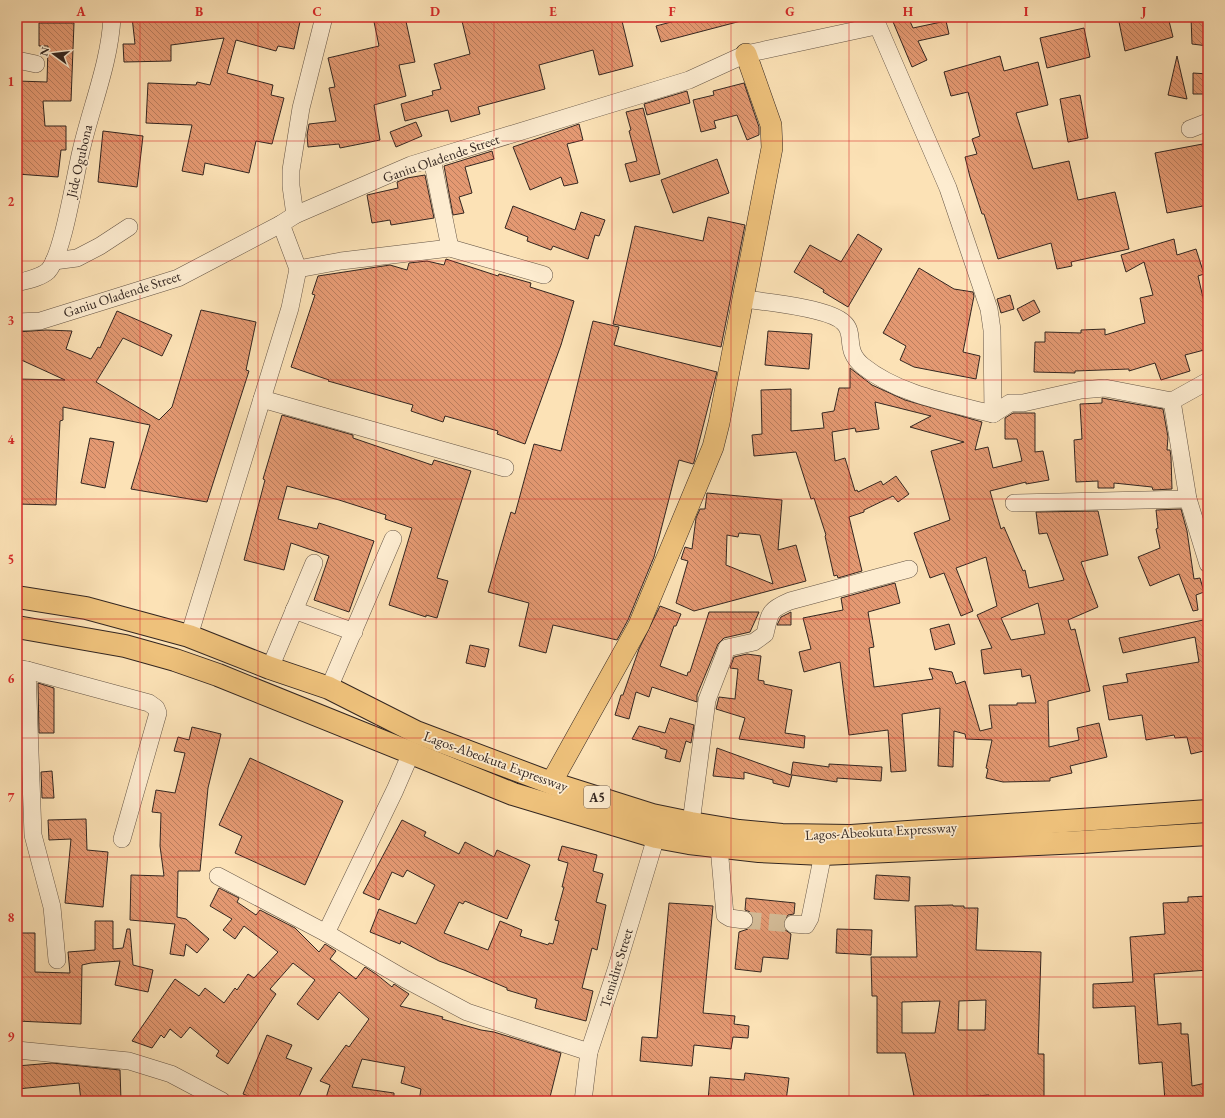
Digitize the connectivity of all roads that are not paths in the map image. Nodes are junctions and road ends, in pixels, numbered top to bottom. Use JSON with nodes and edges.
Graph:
{"nodes":[{"id":1,"x":112,"y":17,"type":"edge"},
{"id":2,"x":324,"y":17,"type":"edge"},
{"id":3,"x":875,"y":21,"type":"edge"},
{"id":4,"x":746,"y":54,"type":"junction"},
{"id":5,"x":17,"y":60,"type":"edge"},
{"id":6,"x":36,"y":64,"type":"dead end"},
{"id":7,"x":1208,"y":122,"type":"edge"},
{"id":8,"x":1190,"y":129,"type":"dead end"},
{"id":9,"x":432,"y":159,"type":"junction"},
{"id":10,"x":288,"y":220,"type":"junction"},
{"id":11,"x":129,"y":227,"type":"dead end"},
{"id":12,"x":450,"y":248,"type":"junction"},
{"id":13,"x":54,"y":261,"type":"junction"},
{"id":14,"x":298,"y":269,"type":"junction"},
{"id":15,"x":544,"y":275,"type":"dead end"},
{"id":16,"x":17,"y":283,"type":"edge"},
{"id":17,"x":744,"y":299,"type":"junction"},
{"id":18,"x":17,"y":322,"type":"edge"},
{"id":19,"x":1208,"y":381,"type":"edge"},
{"id":20,"x":262,"y":399,"type":"junction"},
{"id":21,"x":1172,"y":401,"type":"junction"},
{"id":22,"x":993,"y":414,"type":"junction"},
{"id":23,"x":505,"y":468,"type":"dead end"},
{"id":24,"x":1188,"y":499,"type":"junction"},
{"id":25,"x":1014,"y":503,"type":"dead end"},
{"id":26,"x":393,"y":539,"type":"dead end"},
{"id":27,"x":314,"y":563,"type":"dead end"},
{"id":28,"x":1208,"y":564,"type":"edge"},
{"id":29,"x":909,"y":569,"type":"dead end"},
{"id":30,"x":17,"y":597,"type":"edge"},
{"id":31,"x":294,"y":610,"type":"junction"},
{"id":32,"x":17,"y":627,"type":"edge"},
{"id":33,"x":354,"y":632,"type":"junction"},
{"id":34,"x":189,"y":636,"type":"junction"},
{"id":35,"x":270,"y":668,"type":"junction"},
{"id":36,"x":22,"y":669,"type":"edge"},
{"id":37,"x":329,"y":688,"type":"junction"},
{"id":38,"x":411,"y":753,"type":"junction"},
{"id":39,"x":551,"y":782,"type":"junction"},
{"id":40,"x":1208,"y":811,"type":"edge"},
{"id":41,"x":691,"y":823,"type":"junction"},
{"id":42,"x":1208,"y":834,"type":"edge"},
{"id":43,"x":656,"y":837,"type":"junction"},
{"id":44,"x":122,"y":839,"type":"dead end"},
{"id":45,"x":719,"y":848,"type":"junction"},
{"id":46,"x":823,"y":854,"type":"junction"},
{"id":47,"x":218,"y":876,"type":"dead end"},
{"id":48,"x":744,"y":920,"type":"tunnel mouth"},
{"id":49,"x":793,"y":924,"type":"tunnel mouth"},
{"id":50,"x":326,"y":932,"type":"junction"},
{"id":51,"x":57,"y":960,"type":"dead end"},
{"id":52,"x":17,"y":1050,"type":"edge"},
{"id":53,"x":589,"y":1052,"type":"junction"},
{"id":54,"x":222,"y":1101,"type":"edge"},
{"id":55,"x":584,"y":1101,"type":"edge"}],
"edges":[{"from":1,"to":13,"type":"street","name":"Jide Ogubona"},
{"from":2,"to":10,"type":"street"},
{"from":3,"to":4,"type":"street","name":"Ganiu Oladende Street"},
{"from":3,"to":22,"type":"street"},
{"from":4,"to":9,"type":"street","name":"Ganiu Oladende Street"},
{"from":4,"to":17,"type":"main road"},
{"from":5,"to":6,"type":"street"},
{"from":7,"to":8,"type":"street"},
{"from":9,"to":10,"type":"street","name":"Ganiu Oladende Street"},
{"from":9,"to":12,"type":"street"},
{"from":10,"to":14,"type":"street"},
{"from":10,"to":18,"type":"street","name":"Ganiu Oladende Street"},
{"from":11,"to":13,"type":"street"},
{"from":12,"to":14,"type":"street"},
{"from":12,"to":15,"type":"street"},
{"from":13,"to":16,"type":"street","name":"Jide Ogubona"},
{"from":14,"to":20,"type":"street"},
{"from":17,"to":22,"type":"street"},
{"from":17,"to":39,"type":"main road"},
{"from":19,"to":21,"type":"street"},
{"from":20,"to":23,"type":"street"},
{"from":20,"to":34,"type":"street"},
{"from":21,"to":22,"type":"street"},
{"from":21,"to":24,"type":"street"},
{"from":24,"to":25,"type":"street"},
{"from":24,"to":28,"type":"street"},
{"from":26,"to":33,"type":"street"},
{"from":27,"to":31,"type":"street"},
{"from":29,"to":41,"type":"street"},
{"from":30,"to":34,"type":"highway","name":"Lagos-Abeokuta Expressway","number":"A5"},
{"from":31,"to":33,"type":"street"},
{"from":31,"to":35,"type":"street"},
{"from":32,"to":38,"type":"highway","name":"Lagos-Abeokuta Expressway","number":"A5"},
{"from":33,"to":37,"type":"street"},
{"from":34,"to":35,"type":"highway","name":"Lagos-Abeokuta Expressway","number":"A5"},
{"from":35,"to":37,"type":"highway","name":"Lagos-Abeokuta Expressway","number":"A5"},
{"from":36,"to":44,"type":"street"},
{"from":36,"to":51,"type":"street"},
{"from":37,"to":39,"type":"highway","name":"Lagos-Abeokuta Expressway","number":"A5"},
{"from":38,"to":43,"type":"highway","name":"Lagos-Abeokuta Expressway","number":"A5"},
{"from":38,"to":50,"type":"street"},
{"from":39,"to":41,"type":"highway","name":"Lagos-Abeokuta Expressway","number":"A5"},
{"from":40,"to":41,"type":"highway","name":"Lagos-Abeokuta Expressway","number":"A5"},
{"from":42,"to":46,"type":"highway","name":"Lagos-Abeokuta Expressway","number":"A5"},
{"from":43,"to":45,"type":"highway","name":"Lagos-Abeokuta Expressway","number":"A5"},
{"from":43,"to":53,"type":"street","name":"Temidire Street"},
{"from":45,"to":46,"type":"highway","name":"Lagos-Abeokuta Expressway","number":"A5"},
{"from":45,"to":48,"type":"street"},
{"from":46,"to":49,"type":"street"},
{"from":47,"to":50,"type":"street"},
{"from":50,"to":53,"type":"street"},
{"from":52,"to":54,"type":"street"},
{"from":53,"to":55,"type":"street","name":"Temidire Street"}]}
